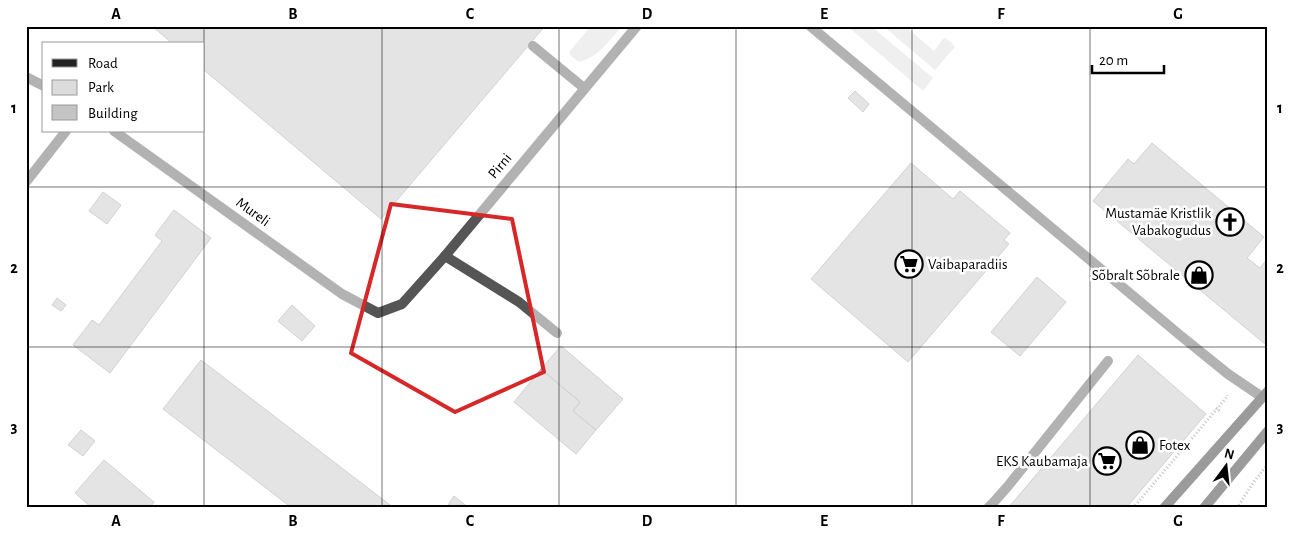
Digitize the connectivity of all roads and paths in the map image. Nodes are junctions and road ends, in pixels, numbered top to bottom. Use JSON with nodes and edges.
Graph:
{"nodes":[{"id":1,"x":637,"y":26,"type":"edge"},
{"id":2,"x":810,"y":26,"type":"edge"},
{"id":3,"x":533,"y":46,"type":"dead end"},
{"id":4,"x":26,"y":76,"type":"edge"},
{"id":5,"x":42,"y":85,"type":"edge"},
{"id":6,"x":584,"y":88,"type":"junction"},
{"id":7,"x":65,"y":132,"type":"edge"},
{"id":8,"x":115,"y":132,"type":"edge"},
{"id":9,"x":26,"y":182,"type":"edge"},
{"id":10,"x":445,"y":256,"type":"junction"},
{"id":11,"x":378,"y":313,"type":"joint"},
{"id":12,"x":557,"y":333,"type":"dead end"},
{"id":13,"x":1108,"y":361,"type":"dead end"},
{"id":14,"x":1226,"y":392,"type":"dead end"},
{"id":15,"x":1266,"y":396,"type":"edge"},
{"id":16,"x":1216,"y":408,"type":"junction"},
{"id":17,"x":1221,"y":412,"type":"dead end"},
{"id":18,"x":1268,"y":431,"type":"edge"},
{"id":19,"x":1268,"y":464,"type":"edge"},
{"id":20,"x":988,"y":508,"type":"edge"},
{"id":21,"x":1133,"y":508,"type":"edge"},
{"id":22,"x":1164,"y":508,"type":"edge"},
{"id":23,"x":1204,"y":508,"type":"edge"},
{"id":24,"x":1238,"y":508,"type":"edge"}],
"edges":[{"from":1,"to":6,"type":"street","name":"Pirni"},
{"from":2,"to":15,"type":"street"},
{"from":3,"to":6,"type":"street"},
{"from":4,"to":5,"type":"street"},
{"from":6,"to":10,"type":"street","name":"Pirni"},
{"from":7,"to":9,"type":"street"},
{"from":8,"to":11,"type":"street","name":"Mureli"},
{"from":10,"to":11,"type":"street","name":"Pirni"},
{"from":10,"to":12,"type":"street"},
{"from":13,"to":20,"type":"street"},
{"from":14,"to":16,"type":"path"},
{"from":15,"to":22,"type":"main road"},
{"from":16,"to":17,"type":"path"},
{"from":16,"to":21,"type":"path"},
{"from":18,"to":23,"type":"main road"},
{"from":19,"to":24,"type":"path"}]}
